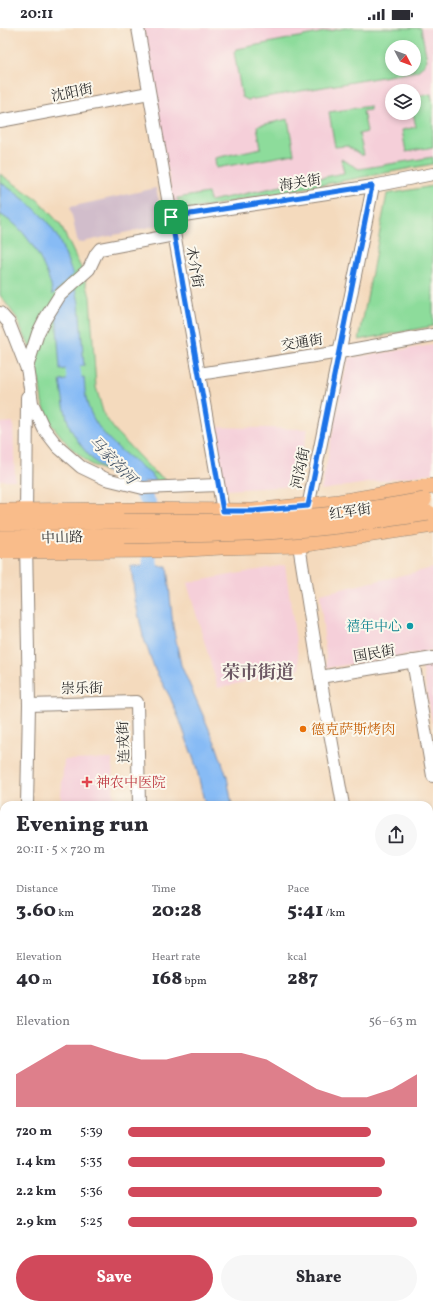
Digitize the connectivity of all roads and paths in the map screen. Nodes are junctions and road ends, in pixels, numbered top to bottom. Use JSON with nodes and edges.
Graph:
{"nodes":[{"id":1,"x":138,"y":28,"type":"edge"},
{"id":2,"x":149,"y":93,"type":"junction"},
{"id":3,"x":0,"y":121,"type":"edge"},
{"id":4,"x":433,"y":174,"type":"edge"},
{"id":5,"x":372,"y":186,"type":"junction"},
{"id":6,"x":171,"y":217,"type":"junction"},
{"id":7,"x":174,"y":234,"type":"junction"},
{"id":8,"x":0,"y":313,"type":"edge"},
{"id":9,"x":433,"y":335,"type":"edge"},
{"id":10,"x":340,"y":352,"type":"junction"},
{"id":11,"x":27,"y":367,"type":"junction"},
{"id":12,"x":199,"y":374,"type":"junction"},
{"id":13,"x":218,"y":485,"type":"junction"},
{"id":14,"x":433,"y":486,"type":"edge"},
{"id":15,"x":308,"y":506,"type":"junction"},
{"id":16,"x":430,"y":510,"type":"edge"},
{"id":17,"x":0,"y":511,"type":"edge"},
{"id":18,"x":223,"y":511,"type":"junction"},
{"id":19,"x":26,"y":517,"type":"junction"},
{"id":20,"x":0,"y":523,"type":"edge"},
{"id":21,"x":123,"y":529,"type":"junction"},
{"id":22,"x":171,"y":530,"type":"junction"},
{"id":23,"x":0,"y":538,"type":"edge"},
{"id":24,"x":26,"y":544,"type":"junction"},
{"id":25,"x":299,"y":545,"type":"junction"},
{"id":26,"x":0,"y":551,"type":"edge"},
{"id":27,"x":433,"y":658,"type":"edge"},
{"id":28,"x":413,"y":661,"type":"junction"},
{"id":29,"x":320,"y":677,"type":"junction"},
{"id":30,"x":137,"y":702,"type":"joint"},
{"id":31,"x":29,"y":705,"type":"junction"},
{"id":32,"x":433,"y":776,"type":"edge"},
{"id":33,"x":27,"y":801,"type":"edge"},
{"id":34,"x":139,"y":801,"type":"edge"},
{"id":35,"x":342,"y":801,"type":"edge"}],
"edges":[{"from":1,"to":2,"type":"street","name":"木介街"},
{"from":2,"to":3,"type":"street","name":"沈阳街"},
{"from":2,"to":6,"type":"street","name":"木介街"},
{"from":4,"to":5,"type":"street","name":"海关街"},
{"from":5,"to":6,"type":"street","name":"海关街"},
{"from":5,"to":10,"type":"street","name":"河沟街"},
{"from":6,"to":7,"type":"street","name":"木介街"},
{"from":7,"to":11,"type":"street"},
{"from":7,"to":12,"type":"street","name":"木介街"},
{"from":8,"to":11,"type":"street"},
{"from":9,"to":10,"type":"street","name":"交通街"},
{"from":10,"to":12,"type":"street","name":"交通街"},
{"from":10,"to":15,"type":"street","name":"河沟街"},
{"from":11,"to":13,"type":"street"},
{"from":11,"to":19,"type":"street"},
{"from":12,"to":13,"type":"street","name":"木介街"},
{"from":13,"to":18,"type":"street","name":"木介街"},
{"from":14,"to":15,"type":"main road","name":"红军街"},
{"from":15,"to":18,"type":"main road","name":"红军街"},
{"from":15,"to":25,"type":"street","name":"河沟街"},
{"from":16,"to":22,"type":"main road","name":"红军街","bridge":true},
{"from":16,"to":25,"type":"main road","name":"红军街"},
{"from":17,"to":19,"type":"main road"},
{"from":18,"to":22,"type":"main road","name":"红军街"},
{"from":19,"to":20,"type":"main road","name":"中山路"},
{"from":19,"to":21,"type":"main road","name":"中山路"},
{"from":21,"to":22,"type":"main road","name":"红军街","bridge":true},
{"from":21,"to":22,"type":"main road"},
{"from":21,"to":24,"type":"main road","name":"中山路"},
{"from":22,"to":25,"type":"main road","name":"红军街"},
{"from":23,"to":24,"type":"main road","name":"中山路"},
{"from":24,"to":26,"type":"main road"},
{"from":24,"to":31,"type":"street"},
{"from":25,"to":29,"type":"street","name":"河沟街"},
{"from":27,"to":28,"type":"street","name":"国民街"},
{"from":28,"to":29,"type":"street","name":"国民街"},
{"from":28,"to":32,"type":"street"},
{"from":29,"to":35,"type":"street","name":"河沟街"},
{"from":30,"to":31,"type":"street","name":"崇乐街"},
{"from":30,"to":34,"type":"street","name":"连戎街"},
{"from":31,"to":33,"type":"street"}]}
